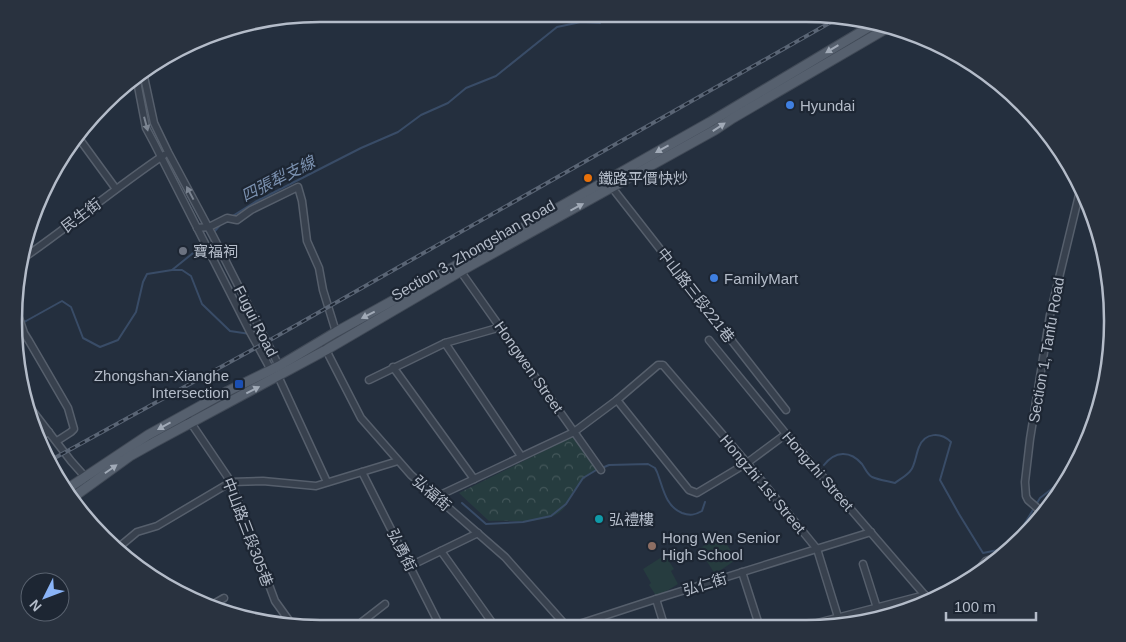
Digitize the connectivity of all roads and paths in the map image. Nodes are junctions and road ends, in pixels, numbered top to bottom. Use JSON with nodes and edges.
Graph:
{"nodes":[{"id":1,"x":866,"y":29,"type":"edge"},
{"id":2,"x":880,"y":32,"type":"edge"},
{"id":3,"x":145,"y":80,"type":"edge"},
{"id":4,"x":138,"y":85,"type":"edge"},
{"id":5,"x":82,"y":142,"type":"edge"},
{"id":6,"x":168,"y":152,"type":"junction"},
{"id":7,"x":161,"y":157,"type":"junction"},
{"id":8,"x":606,"y":180,"type":"junction"},
{"id":9,"x":612,"y":188,"type":"junction"},
{"id":10,"x":116,"y":189,"type":"junction"},
{"id":11,"x":1078,"y":200,"type":"edge"},
{"id":12,"x":208,"y":227,"type":"junction"},
{"id":13,"x":197,"y":228,"type":"junction"},
{"id":14,"x":31,"y":253,"type":"edge"},
{"id":15,"x":459,"y":268,"type":"junction"},
{"id":16,"x":501,"y":327,"type":"junction"},
{"id":17,"x":22,"y":328,"type":"edge"},
{"id":18,"x":336,"y":332,"type":"junction"},
{"id":19,"x":709,"y":340,"type":"dead end"},
{"id":20,"x":320,"y":341,"type":"junction"},
{"id":21,"x":445,"y":343,"type":"junction"},
{"id":22,"x":326,"y":350,"type":"junction"},
{"id":23,"x":392,"y":367,"type":"junction"},
{"id":24,"x":276,"y":371,"type":"junction"},
{"id":25,"x":369,"y":380,"type":"dead end"},
{"id":26,"x":617,"y":400,"type":"junction"},
{"id":27,"x":786,"y":410,"type":"dead end"},
{"id":28,"x":186,"y":414,"type":"junction"},
{"id":29,"x":39,"y":419,"type":"edge"},
{"id":30,"x":191,"y":423,"type":"junction"},
{"id":31,"x":49,"y":432,"type":"junction"},
{"id":32,"x":574,"y":432,"type":"junction"},
{"id":33,"x":45,"y":434,"type":"edge"},
{"id":34,"x":786,"y":434,"type":"junction"},
{"id":35,"x":57,"y":441,"type":"junction"},
{"id":36,"x":522,"y":456,"type":"junction"},
{"id":37,"x":398,"y":461,"type":"junction"},
{"id":38,"x":746,"y":463,"type":"junction"},
{"id":39,"x":601,"y":470,"type":"dead end"},
{"id":40,"x":362,"y":472,"type":"junction"},
{"id":41,"x":84,"y":476,"type":"junction"},
{"id":42,"x":474,"y":478,"type":"junction"},
{"id":43,"x":232,"y":482,"type":"junction"},
{"id":44,"x":327,"y":482,"type":"junction"},
{"id":45,"x":91,"y":484,"type":"junction"},
{"id":46,"x":72,"y":485,"type":"edge"},
{"id":47,"x":78,"y":494,"type":"edge"},
{"id":48,"x":436,"y":497,"type":"junction"},
{"id":49,"x":1037,"y":509,"type":"edge"},
{"id":50,"x":871,"y":532,"type":"junction"},
{"id":51,"x":478,"y":533,"type":"junction"},
{"id":52,"x":123,"y":544,"type":"edge"},
{"id":53,"x":817,"y":549,"type":"junction"},
{"id":54,"x":441,"y":550,"type":"junction"},
{"id":55,"x":863,"y":564,"type":"dead end"},
{"id":56,"x":410,"y":566,"type":"junction"},
{"id":57,"x":742,"y":572,"type":"junction"},
{"id":58,"x":924,"y":595,"type":"edge"},
{"id":59,"x":224,"y":598,"type":"dead end"},
{"id":60,"x":656,"y":598,"type":"junction"},
{"id":61,"x":218,"y":601,"type":"edge"},
{"id":62,"x":905,"y":602,"type":"edge"},
{"id":63,"x":384,"y":604,"type":"dead end"},
{"id":64,"x":877,"y":608,"type":"junction"},
{"id":65,"x":287,"y":617,"type":"edge"},
{"id":66,"x":838,"y":617,"type":"junction"},
{"id":67,"x":834,"y":618,"type":"edge"},
{"id":68,"x":364,"y":620,"type":"edge"},
{"id":69,"x":437,"y":620,"type":"edge"},
{"id":70,"x":490,"y":620,"type":"edge"},
{"id":71,"x":561,"y":620,"type":"edge"},
{"id":72,"x":591,"y":620,"type":"edge"},
{"id":73,"x":663,"y":620,"type":"edge"},
{"id":74,"x":757,"y":620,"type":"edge"}],
"edges":[{"from":1,"to":8,"type":"main road","name":"Section 3, Zhongshan Road","one_way":true},
{"from":9,"to":2,"type":"main road","name":"Section 3, Zhongshan Road","one_way":true},
{"from":3,"to":6,"type":"street","name":"Fugui Road"},
{"from":4,"to":7,"type":"street","name":"Fugui Road","one_way":true},
{"from":5,"to":10,"type":"street"},
{"from":6,"to":7,"type":"street","name":"民生街"},
{"from":12,"to":6,"type":"street","name":"Fugui Road","one_way":true},
{"from":7,"to":10,"type":"street","name":"民生街"},
{"from":7,"to":13,"type":"street","name":"Fugui Road"},
{"from":8,"to":9,"type":"street","name":"中山路三段221巷"},
{"from":8,"to":15,"type":"main road","name":"Section 3, Zhongshan Road"},
{"from":15,"to":9,"type":"main road","name":"Section 3, Zhongshan Road","one_way":true},
{"from":9,"to":27,"type":"street","name":"中山路三段221巷"},
{"from":10,"to":14,"type":"street","name":"民生街"},
{"from":11,"to":49,"type":"street","name":"Section 1, Tanfu Road"},
{"from":12,"to":13,"type":"street"},
{"from":12,"to":18,"type":"street"},
{"from":12,"to":24,"type":"street","name":"Fugui Road"},
{"from":13,"to":24,"type":"street","name":"Fugui Road"},
{"from":15,"to":16,"type":"street","name":"Hongwen Street"},
{"from":15,"to":18,"type":"main road","name":"Section 3, Zhongshan Road","one_way":true},
{"from":15,"to":22,"type":"main road","name":"Section 3, Zhongshan Road"},
{"from":16,"to":21,"type":"street"},
{"from":16,"to":32,"type":"street","name":"Hongwen Street"},
{"from":17,"to":35,"type":"street"},
{"from":18,"to":20,"type":"main road","name":"Section 3, Zhongshan Road"},
{"from":19,"to":34,"type":"street","name":"Hongzhi Street"},
{"from":20,"to":22,"type":"street","name":"弘福街"},
{"from":20,"to":24,"type":"main road","name":"Section 3, Zhongshan Road"},
{"from":21,"to":23,"type":"street"},
{"from":21,"to":36,"type":"street"},
{"from":22,"to":24,"type":"main road","name":"Section 3, Zhongshan Road"},
{"from":22,"to":37,"type":"street","name":"弘福街"},
{"from":23,"to":25,"type":"street"},
{"from":23,"to":42,"type":"street"},
{"from":24,"to":28,"type":"main road","name":"Section 3, Zhongshan Road"},
{"from":30,"to":24,"type":"main road","name":"Section 3, Zhongshan Road","one_way":true},
{"from":24,"to":44,"type":"street"},
{"from":26,"to":32,"type":"street"},
{"from":26,"to":38,"type":"street"},
{"from":26,"to":38,"type":"street","name":"Hongzhi 1st Street"},
{"from":28,"to":30,"type":"street","name":"中山路三段305巷"},
{"from":28,"to":41,"type":"main road","name":"Section 3, Zhongshan Road","one_way":true},
{"from":29,"to":31,"type":"street"},
{"from":30,"to":43,"type":"street","name":"中山路三段305巷"},
{"from":45,"to":30,"type":"main road","name":"Section 3, Zhongshan Road","one_way":true},
{"from":31,"to":33,"type":"street"},
{"from":31,"to":35,"type":"street"},
{"from":32,"to":36,"type":"street"},
{"from":32,"to":39,"type":"street","name":"Hongwen Street"},
{"from":34,"to":38,"type":"street"},
{"from":34,"to":50,"type":"street","name":"Hongzhi Street"},
{"from":35,"to":41,"type":"street"},
{"from":36,"to":42,"type":"street"},
{"from":37,"to":40,"type":"street"},
{"from":37,"to":48,"type":"street","name":"弘福街"},
{"from":38,"to":53,"type":"street","name":"Hongzhi 1st Street"},
{"from":40,"to":44,"type":"street"},
{"from":40,"to":56,"type":"street","name":"弘勇街"},
{"from":41,"to":45,"type":"street"},
{"from":41,"to":46,"type":"main road","name":"Section 3, Zhongshan Road"},
{"from":42,"to":48,"type":"street"},
{"from":43,"to":44,"type":"street"},
{"from":43,"to":52,"type":"street"},
{"from":43,"to":65,"type":"street","name":"中山路三段305巷"},
{"from":45,"to":47,"type":"main road","name":"Section 3, Zhongshan Road"},
{"from":48,"to":51,"type":"street","name":"弘福街"},
{"from":50,"to":53,"type":"street","name":"弘仁街"},
{"from":50,"to":58,"type":"street","name":"Hongzhi Street"},
{"from":51,"to":54,"type":"street"},
{"from":51,"to":71,"type":"street","name":"弘福街"},
{"from":53,"to":57,"type":"street","name":"弘仁街"},
{"from":53,"to":66,"type":"street","name":"Hongzhi 1st Street"},
{"from":54,"to":56,"type":"street"},
{"from":54,"to":70,"type":"street"},
{"from":55,"to":64,"type":"street"},
{"from":56,"to":69,"type":"street","name":"弘勇街"},
{"from":57,"to":60,"type":"street","name":"弘仁街"},
{"from":57,"to":74,"type":"street"},
{"from":59,"to":61,"type":"street"},
{"from":60,"to":72,"type":"street","name":"弘仁街"},
{"from":60,"to":73,"type":"street"},
{"from":62,"to":64,"type":"street"},
{"from":63,"to":68,"type":"street"},
{"from":64,"to":66,"type":"street"},
{"from":66,"to":67,"type":"street"}]}
